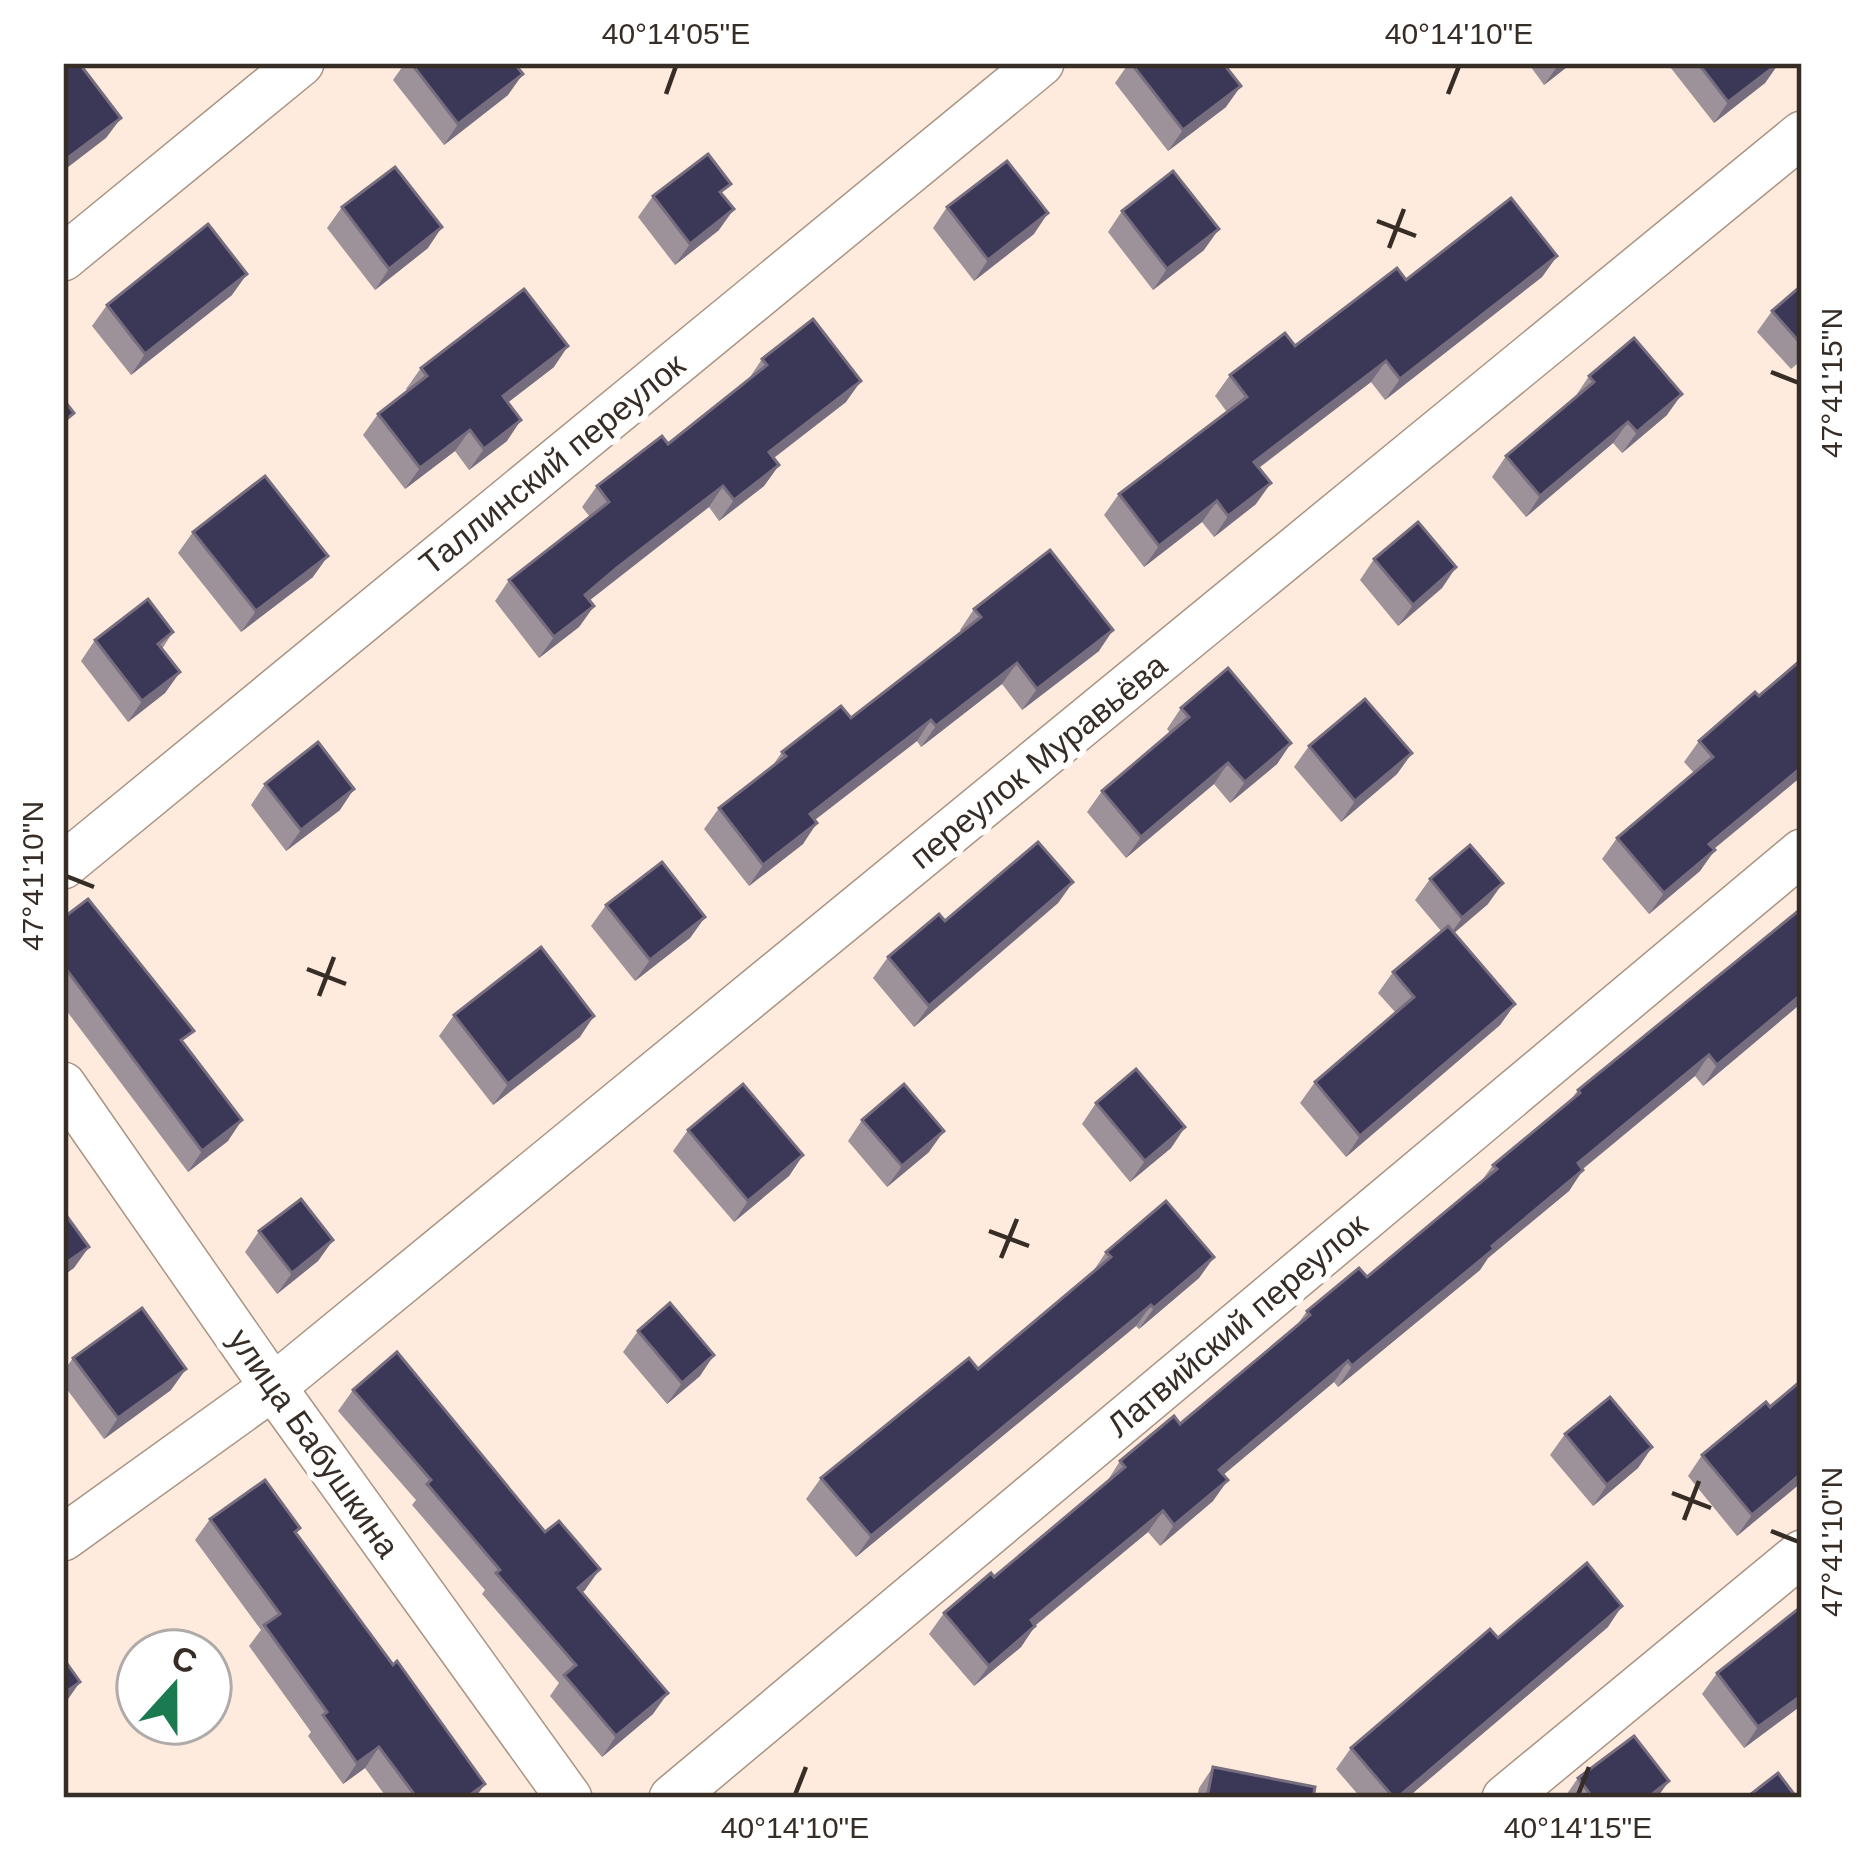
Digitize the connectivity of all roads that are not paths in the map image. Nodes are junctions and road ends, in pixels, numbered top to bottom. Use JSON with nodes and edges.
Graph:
{"nodes":[{"id":1,"x":301,"y":63,"type":"edge"},
{"id":2,"x":1041,"y":63,"type":"edge"},
{"id":3,"x":1802,"y":134,"type":"edge"},
{"id":4,"x":63,"y":258,"type":"edge"},
{"id":5,"x":1802,"y":852,"type":"edge"},
{"id":6,"x":63,"y":866,"type":"edge"},
{"id":7,"x":63,"y":1085,"type":"edge"},
{"id":8,"x":273,"y":1387,"type":"junction"},
{"id":9,"x":63,"y":1538,"type":"edge"},
{"id":10,"x":1802,"y":1552,"type":"edge"},
{"id":11,"x":569,"y":1798,"type":"edge"},
{"id":12,"x":672,"y":1798,"type":"edge"},
{"id":13,"x":1505,"y":1798,"type":"edge"}],
"edges":[{"from":1,"to":4,"type":"street"},
{"from":2,"to":6,"type":"street","name":"Таллинский переулок"},
{"from":3,"to":8,"type":"street","name":"переулок Муравьёва"},
{"from":5,"to":12,"type":"street","name":"Латвийский переулок"},
{"from":7,"to":8,"type":"street","name":"улица Бабушкина"},
{"from":8,"to":9,"type":"street","name":"переулок Муравьёва"},
{"from":8,"to":11,"type":"street","name":"улица Бабушкина"},
{"from":10,"to":13,"type":"street"}]}
